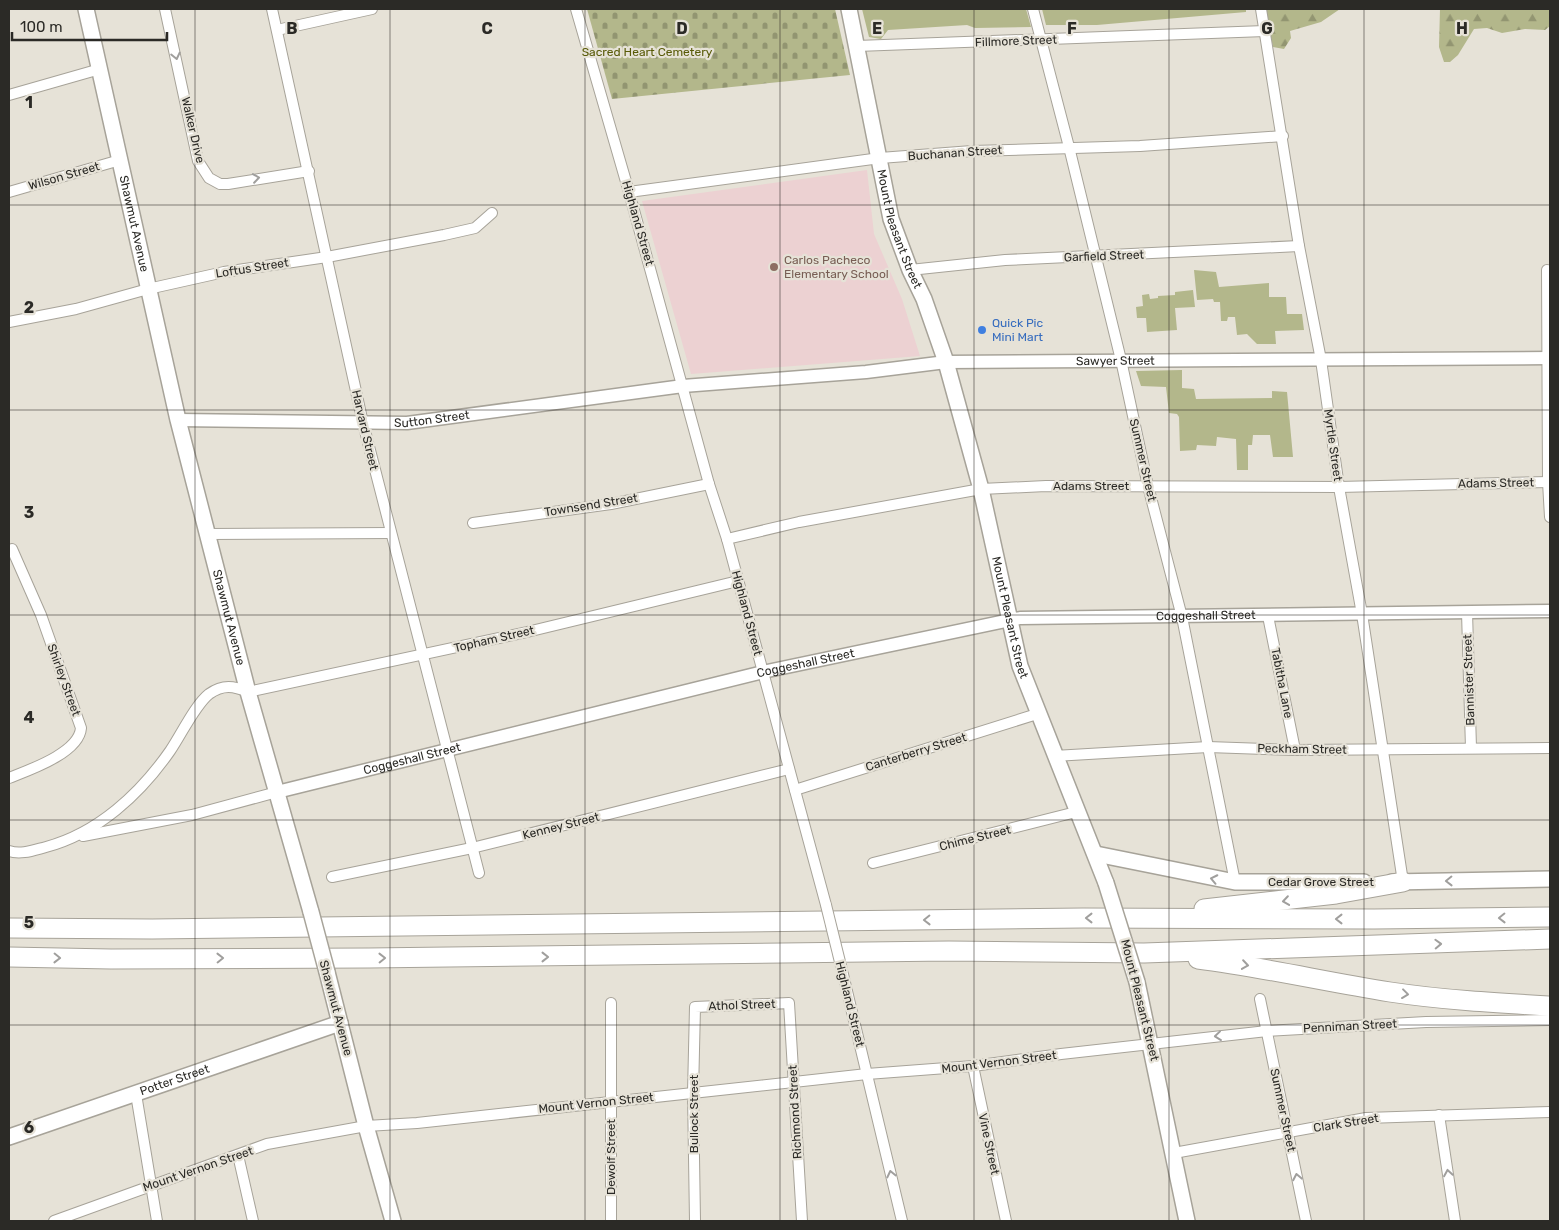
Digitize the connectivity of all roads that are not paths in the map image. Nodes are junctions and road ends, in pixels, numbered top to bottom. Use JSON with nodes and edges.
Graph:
{"nodes":[{"id":1,"x":86,"y":9,"type":"edge"},
{"id":2,"x":165,"y":9,"type":"edge"},
{"id":3,"x":272,"y":9,"type":"edge"},
{"id":4,"x":372,"y":9,"type":"edge"},
{"id":5,"x":576,"y":9,"type":"edge"},
{"id":6,"x":850,"y":9,"type":"edge"},
{"id":7,"x":1033,"y":9,"type":"edge"},
{"id":8,"x":1261,"y":9,"type":"edge"},
{"id":9,"x":277,"y":30,"type":"junction"},
{"id":10,"x":1265,"y":31,"type":"junction"},
{"id":11,"x":1041,"y":40,"type":"junction"},
{"id":12,"x":858,"y":46,"type":"junction"},
{"id":13,"x":100,"y":69,"type":"junction"},
{"id":14,"x":9,"y":95,"type":"edge"},
{"id":15,"x":1283,"y":136,"type":"junction"},
{"id":16,"x":1069,"y":147,"type":"junction"},
{"id":17,"x":880,"y":158,"type":"junction"},
{"id":18,"x":120,"y":160,"type":"junction"},
{"id":19,"x":309,"y":171,"type":"junction"},
{"id":20,"x":9,"y":192,"type":"edge"},
{"id":21,"x":629,"y":192,"type":"junction"},
{"id":22,"x":492,"y":213,"type":"dead end"},
{"id":23,"x":1299,"y":246,"type":"junction"},
{"id":24,"x":327,"y":257,"type":"junction"},
{"id":25,"x":1095,"y":257,"type":"junction"},
{"id":26,"x":910,"y":270,"type":"junction"},
{"id":27,"x":1547,"y":270,"type":"dead end"},
{"id":28,"x":148,"y":289,"type":"junction"},
{"id":29,"x":9,"y":322,"type":"edge"},
{"id":30,"x":1549,"y":358,"type":"edge"},
{"id":31,"x":1121,"y":360,"type":"junction"},
{"id":32,"x":1321,"y":360,"type":"junction"},
{"id":33,"x":946,"y":362,"type":"junction"},
{"id":34,"x":683,"y":386,"type":"junction"},
{"id":35,"x":178,"y":420,"type":"junction"},
{"id":36,"x":363,"y":423,"type":"junction"},
{"id":37,"x":1549,"y":482,"type":"edge"},
{"id":38,"x":709,"y":484,"type":"junction"},
{"id":39,"x":1148,"y":486,"type":"junction"},
{"id":40,"x":1339,"y":487,"type":"junction"},
{"id":41,"x":981,"y":489,"type":"junction"},
{"id":42,"x":1550,"y":517,"type":"edge"},
{"id":43,"x":473,"y":523,"type":"dead end"},
{"id":44,"x":209,"y":534,"type":"junction"},
{"id":45,"x":390,"y":534,"type":"junction"},
{"id":46,"x":727,"y":539,"type":"junction"},
{"id":47,"x":12,"y":549,"type":"dead end"},
{"id":48,"x":738,"y":580,"type":"junction"},
{"id":49,"x":1550,"y":611,"type":"edge"},
{"id":50,"x":1467,"y":612,"type":"junction"},
{"id":51,"x":1362,"y":614,"type":"junction"},
{"id":52,"x":1268,"y":616,"type":"junction"},
{"id":53,"x":1182,"y":617,"type":"junction"},
{"id":54,"x":1008,"y":620,"type":"junction"},
{"id":55,"x":423,"y":655,"type":"junction"},
{"id":56,"x":763,"y":672,"type":"junction"},
{"id":57,"x":248,"y":692,"type":"junction"},
{"id":58,"x":1038,"y":714,"type":"junction"},
{"id":59,"x":1208,"y":747,"type":"junction"},
{"id":60,"x":1471,"y":748,"type":"junction"},
{"id":61,"x":1550,"y":748,"type":"edge"},
{"id":62,"x":1383,"y":749,"type":"junction"},
{"id":63,"x":446,"y":750,"type":"junction"},
{"id":64,"x":1295,"y":750,"type":"junction"},
{"id":65,"x":1054,"y":756,"type":"junction"},
{"id":66,"x":789,"y":769,"type":"junction"},
{"id":67,"x":9,"y":778,"type":"edge"},
{"id":68,"x":795,"y":790,"type":"junction"},
{"id":69,"x":277,"y":792,"type":"junction"},
{"id":70,"x":1076,"y":812,"type":"junction"},
{"id":71,"x":77,"y":837,"type":"junction"},
{"id":72,"x":472,"y":848,"type":"junction"},
{"id":73,"x":9,"y":851,"type":"edge"},
{"id":74,"x":1096,"y":854,"type":"junction"},
{"id":75,"x":873,"y":863,"type":"dead end"},
{"id":76,"x":479,"y":873,"type":"dead end"},
{"id":77,"x":332,"y":877,"type":"dead end"},
{"id":78,"x":1550,"y":879,"type":"edge"},
{"id":79,"x":1235,"y":882,"type":"junction"},
{"id":80,"x":1403,"y":882,"type":"junction"},
{"id":81,"x":1550,"y":917,"type":"edge"},
{"id":82,"x":1134,"y":918,"type":"junction"},
{"id":83,"x":9,"y":928,"type":"edge"},
{"id":84,"x":1550,"y":939,"type":"edge"},
{"id":85,"x":1144,"y":953,"type":"junction"},
{"id":86,"x":9,"y":957,"type":"edge"},
{"id":87,"x":1260,"y":998,"type":"dead end"},
{"id":88,"x":611,"y":1003,"type":"dead end"},
{"id":89,"x":789,"y":1003,"type":"joint"},
{"id":90,"x":1550,"y":1006,"type":"edge"},
{"id":91,"x":695,"y":1007,"type":"joint"},
{"id":92,"x":1550,"y":1020,"type":"edge"},
{"id":93,"x":340,"y":1023,"type":"junction"},
{"id":94,"x":1267,"y":1031,"type":"junction"},
{"id":95,"x":1151,"y":1044,"type":"junction"},
{"id":96,"x":973,"y":1066,"type":"junction"},
{"id":97,"x":867,"y":1074,"type":"junction"},
{"id":98,"x":794,"y":1082,"type":"junction"},
{"id":99,"x":693,"y":1093,"type":"junction"},
{"id":100,"x":136,"y":1094,"type":"junction"},
{"id":101,"x":611,"y":1101,"type":"junction"},
{"id":102,"x":1550,"y":1112,"type":"edge"},
{"id":103,"x":1439,"y":1115,"type":"junction"},
{"id":104,"x":366,"y":1126,"type":"junction"},
{"id":105,"x":1288,"y":1133,"type":"junction"},
{"id":106,"x":9,"y":1137,"type":"edge"},
{"id":107,"x":1174,"y":1152,"type":"junction"},
{"id":108,"x":238,"y":1155,"type":"junction"},
{"id":109,"x":150,"y":1186,"type":"junction"},
{"id":110,"x":54,"y":1221,"type":"edge"},
{"id":111,"x":156,"y":1221,"type":"edge"},
{"id":112,"x":253,"y":1221,"type":"edge"},
{"id":113,"x":394,"y":1221,"type":"edge"},
{"id":114,"x":611,"y":1221,"type":"edge"},
{"id":115,"x":695,"y":1221,"type":"edge"},
{"id":116,"x":802,"y":1221,"type":"edge"},
{"id":117,"x":902,"y":1221,"type":"edge"},
{"id":118,"x":1006,"y":1221,"type":"edge"},
{"id":119,"x":1187,"y":1221,"type":"edge"},
{"id":120,"x":1306,"y":1221,"type":"edge"},
{"id":121,"x":1455,"y":1221,"type":"edge"}],
"edges":[{"from":1,"to":13,"type":"main road","name":"Shawmut Avenue"},
{"from":2,"to":19,"type":"street","name":"Walker Drive","one_way":true},
{"from":3,"to":9,"type":"street","name":"Harvard Street"},
{"from":4,"to":9,"type":"street"},
{"from":5,"to":21,"type":"street","name":"Highland Street"},
{"from":6,"to":12,"type":"main road","name":"Mount Pleasant Street"},
{"from":7,"to":11,"type":"street","name":"Summer Street"},
{"from":8,"to":10,"type":"street","name":"Myrtle Street"},
{"from":9,"to":19,"type":"street","name":"Harvard Street"},
{"from":10,"to":11,"type":"street","name":"Fillmore Street"},
{"from":10,"to":15,"type":"street","name":"Myrtle Street"},
{"from":11,"to":12,"type":"street","name":"Fillmore Street"},
{"from":11,"to":16,"type":"street","name":"Summer Street"},
{"from":12,"to":17,"type":"main road","name":"Mount Pleasant Street"},
{"from":13,"to":14,"type":"street"},
{"from":13,"to":18,"type":"main road","name":"Shawmut Avenue"},
{"from":15,"to":16,"type":"street","name":"Buchanan Street"},
{"from":15,"to":23,"type":"street","name":"Myrtle Street"},
{"from":16,"to":17,"type":"street","name":"Buchanan Street"},
{"from":16,"to":25,"type":"street","name":"Summer Street"},
{"from":17,"to":21,"type":"street","name":"Buchanan Street"},
{"from":17,"to":26,"type":"main road","name":"Mount Pleasant Street"},
{"from":18,"to":20,"type":"street","name":"Wilson Street"},
{"from":18,"to":28,"type":"main road","name":"Shawmut Avenue"},
{"from":19,"to":24,"type":"street","name":"Harvard Street"},
{"from":21,"to":34,"type":"street","name":"Highland Street"},
{"from":22,"to":24,"type":"street","name":"Loftus Street"},
{"from":23,"to":25,"type":"street","name":"Garfield Street"},
{"from":23,"to":32,"type":"street","name":"Myrtle Street"},
{"from":24,"to":28,"type":"street","name":"Loftus Street"},
{"from":24,"to":36,"type":"street","name":"Harvard Street"},
{"from":25,"to":26,"type":"street","name":"Garfield Street"},
{"from":25,"to":31,"type":"street","name":"Summer Street"},
{"from":26,"to":33,"type":"main road","name":"Mount Pleasant Street"},
{"from":27,"to":30,"type":"street"},
{"from":28,"to":29,"type":"street","name":"Loftus Street"},
{"from":28,"to":35,"type":"main road","name":"Shawmut Avenue"},
{"from":30,"to":32,"type":"street","name":"Sawyer Street"},
{"from":30,"to":37,"type":"street"},
{"from":31,"to":32,"type":"street","name":"Sawyer Street"},
{"from":31,"to":33,"type":"street","name":"Sawyer Street"},
{"from":31,"to":39,"type":"street","name":"Summer Street"},
{"from":32,"to":40,"type":"street","name":"Myrtle Street"},
{"from":33,"to":34,"type":"street","name":"Sawyer Street"},
{"from":33,"to":41,"type":"main road","name":"Mount Pleasant Street"},
{"from":34,"to":36,"type":"street","name":"Sutton Street"},
{"from":34,"to":38,"type":"street","name":"Highland Street"},
{"from":35,"to":36,"type":"street","name":"Sutton Street"},
{"from":35,"to":44,"type":"main road","name":"Shawmut Avenue"},
{"from":36,"to":45,"type":"street","name":"Harvard Street"},
{"from":37,"to":40,"type":"street","name":"Adams Street"},
{"from":37,"to":42,"type":"street"},
{"from":38,"to":43,"type":"street","name":"Townsend Street"},
{"from":38,"to":46,"type":"street","name":"Highland Street"},
{"from":39,"to":40,"type":"street","name":"Adams Street"},
{"from":39,"to":41,"type":"street","name":"Adams Street"},
{"from":39,"to":53,"type":"street","name":"Summer Street"},
{"from":40,"to":51,"type":"street","name":"Myrtle Street"},
{"from":41,"to":46,"type":"street","name":"Adams Street"},
{"from":41,"to":54,"type":"main road","name":"Mount Pleasant Street"},
{"from":44,"to":45,"type":"street"},
{"from":44,"to":57,"type":"main road","name":"Shawmut Avenue"},
{"from":45,"to":55,"type":"street","name":"Harvard Street"},
{"from":46,"to":48,"type":"street","name":"Highland Street"},
{"from":47,"to":67,"type":"street","name":"Shirley Street"},
{"from":48,"to":55,"type":"street","name":"Topham Street"},
{"from":48,"to":56,"type":"street","name":"Highland Street"},
{"from":49,"to":50,"type":"street","name":"Coggeshall Street"},
{"from":50,"to":51,"type":"street","name":"Coggeshall Street"},
{"from":50,"to":60,"type":"street","name":"Bannister Street"},
{"from":51,"to":52,"type":"street","name":"Coggeshall Street"},
{"from":51,"to":62,"type":"street","name":"Myrtle Street"},
{"from":52,"to":53,"type":"street","name":"Coggeshall Street"},
{"from":52,"to":64,"type":"street","name":"Tabitha Lane"},
{"from":53,"to":54,"type":"street","name":"Coggeshall Street"},
{"from":53,"to":59,"type":"street","name":"Summer Street"},
{"from":54,"to":56,"type":"street","name":"Coggeshall Street"},
{"from":54,"to":58,"type":"main road","name":"Mount Pleasant Street"},
{"from":55,"to":57,"type":"street","name":"Topham Street"},
{"from":55,"to":63,"type":"street","name":"Harvard Street"},
{"from":56,"to":63,"type":"street","name":"Coggeshall Street"},
{"from":56,"to":66,"type":"street","name":"Highland Street"},
{"from":57,"to":69,"type":"main road","name":"Shawmut Avenue"},
{"from":57,"to":71,"type":"street"},
{"from":58,"to":65,"type":"main road","name":"Mount Pleasant Street"},
{"from":58,"to":68,"type":"street","name":"Canterberry Street"},
{"from":59,"to":64,"type":"street","name":"Peckham Street"},
{"from":59,"to":65,"type":"street","name":"Peckham Street"},
{"from":59,"to":79,"type":"street","name":"Summer Street"},
{"from":60,"to":61,"type":"street","name":"Peckham Street"},
{"from":60,"to":62,"type":"street","name":"Peckham Street"},
{"from":62,"to":64,"type":"street","name":"Peckham Street"},
{"from":62,"to":80,"type":"street","name":"Myrtle Street"},
{"from":63,"to":69,"type":"street","name":"Coggeshall Street"},
{"from":63,"to":72,"type":"street","name":"Harvard Street"},
{"from":65,"to":70,"type":"main road","name":"Mount Pleasant Street"},
{"from":66,"to":68,"type":"street","name":"Highland Street"},
{"from":66,"to":72,"type":"street","name":"Kenney Street"},
{"from":68,"to":97,"type":"street","name":"Highland Street","bridge":true},
{"from":69,"to":71,"type":"street","name":"Coggeshall Street"},
{"from":69,"to":93,"type":"main road","name":"Shawmut Avenue","bridge":true},
{"from":70,"to":74,"type":"main road","name":"Mount Pleasant Street"},
{"from":70,"to":75,"type":"street","name":"Chime Street"},
{"from":71,"to":73,"type":"street"},
{"from":72,"to":76,"type":"street","name":"Harvard Street"},
{"from":72,"to":77,"type":"street","name":"Kenney Street"},
{"from":79,"to":74,"type":"main road","name":"Cedar Grove Street","one_way":true},
{"from":74,"to":95,"type":"main road","name":"Mount Pleasant Street","bridge":true},
{"from":78,"to":80,"type":"main road","name":"Cedar Grove Street","one_way":true},
{"from":79,"to":80,"type":"main road","name":"Cedar Grove Street"},
{"from":80,"to":82,"type":"highway","one_way":true},
{"from":81,"to":82,"type":"highway","one_way":true},
{"from":82,"to":83,"type":"highway","one_way":true},
{"from":85,"to":84,"type":"highway","one_way":true},
{"from":86,"to":85,"type":"highway","one_way":true},
{"from":85,"to":90,"type":"highway","one_way":true},
{"from":87,"to":94,"type":"street","name":"Summer Street"},
{"from":88,"to":101,"type":"street","name":"Dewolf Street"},
{"from":89,"to":91,"type":"street","name":"Athol Street"},
{"from":89,"to":98,"type":"street","name":"Richmond Street"},
{"from":91,"to":99,"type":"street","name":"Bullock Street"},
{"from":92,"to":94,"type":"street","name":"Penniman Street"},
{"from":93,"to":100,"type":"main road","name":"Potter Street"},
{"from":93,"to":104,"type":"main road","name":"Shawmut Avenue"},
{"from":94,"to":95,"type":"street","name":"Penniman Street","one_way":true},
{"from":94,"to":105,"type":"street","name":"Summer Street"},
{"from":95,"to":96,"type":"street","name":"Mount Vernon Street"},
{"from":95,"to":107,"type":"main road","name":"Mount Pleasant Street"},
{"from":96,"to":97,"type":"street","name":"Mount Vernon Street"},
{"from":96,"to":118,"type":"street","name":"Vine Street"},
{"from":97,"to":98,"type":"street","name":"Mount Vernon Street"},
{"from":117,"to":97,"type":"street","name":"Highland Street","one_way":true},
{"from":98,"to":99,"type":"street","name":"Mount Vernon Street"},
{"from":98,"to":116,"type":"street","name":"Richmond Street"},
{"from":99,"to":101,"type":"street","name":"Mount Vernon Street"},
{"from":99,"to":115,"type":"street","name":"Bullock Street"},
{"from":100,"to":106,"type":"main road","name":"Potter Street"},
{"from":100,"to":109,"type":"street"},
{"from":101,"to":104,"type":"street","name":"Mount Vernon Street"},
{"from":101,"to":114,"type":"street","name":"Dewolf Street"},
{"from":102,"to":103,"type":"street","name":"Clark Street"},
{"from":103,"to":105,"type":"street","name":"Clark Street"},
{"from":121,"to":103,"type":"street","one_way":true},
{"from":104,"to":108,"type":"street","name":"Mount Vernon Street"},
{"from":104,"to":113,"type":"main road","name":"Shawmut Avenue"},
{"from":105,"to":107,"type":"street","name":"Clark Street"},
{"from":120,"to":105,"type":"street","name":"Summer Street","one_way":true},
{"from":107,"to":119,"type":"main road","name":"Mount Pleasant Street"},
{"from":108,"to":109,"type":"street","name":"Mount Vernon Street"},
{"from":108,"to":112,"type":"street"},
{"from":109,"to":110,"type":"street","name":"Mount Vernon Street"},
{"from":109,"to":111,"type":"street"}]}
